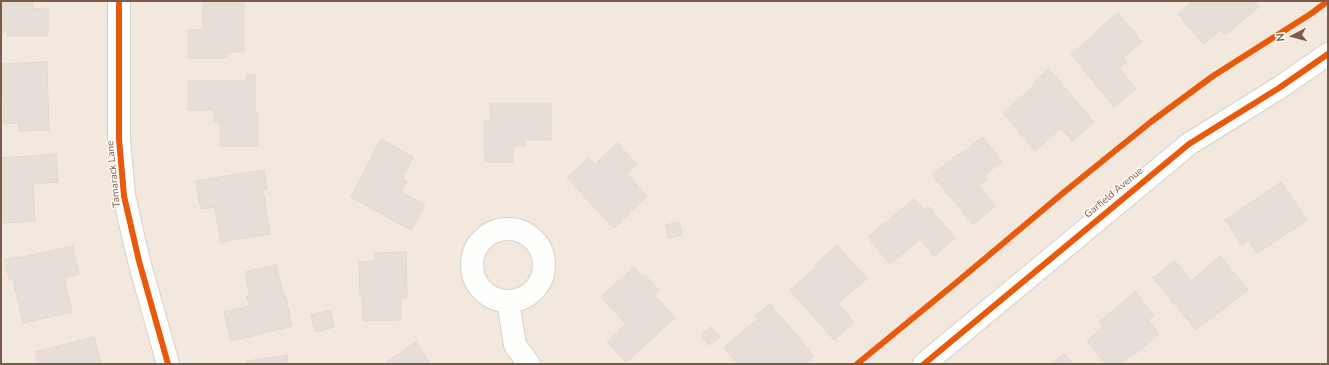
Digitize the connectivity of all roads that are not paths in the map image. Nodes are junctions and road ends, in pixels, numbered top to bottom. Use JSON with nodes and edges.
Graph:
{"nodes":[{"id":1,"x":119,"y":1,"type":"edge"},
{"id":2,"x":1328,"y":54,"type":"edge"},
{"id":3,"x":508,"y":301,"type":"dead end"},
{"id":4,"x":168,"y":364,"type":"edge"},
{"id":5,"x":529,"y":364,"type":"edge"},
{"id":6,"x":924,"y":364,"type":"edge"}],
"edges":[{"from":1,"to":4,"type":"street","name":"Tamarack Lane"},
{"from":2,"to":6,"type":"street","name":"Garfield Avenue"},
{"from":3,"to":5,"type":"street"}]}
